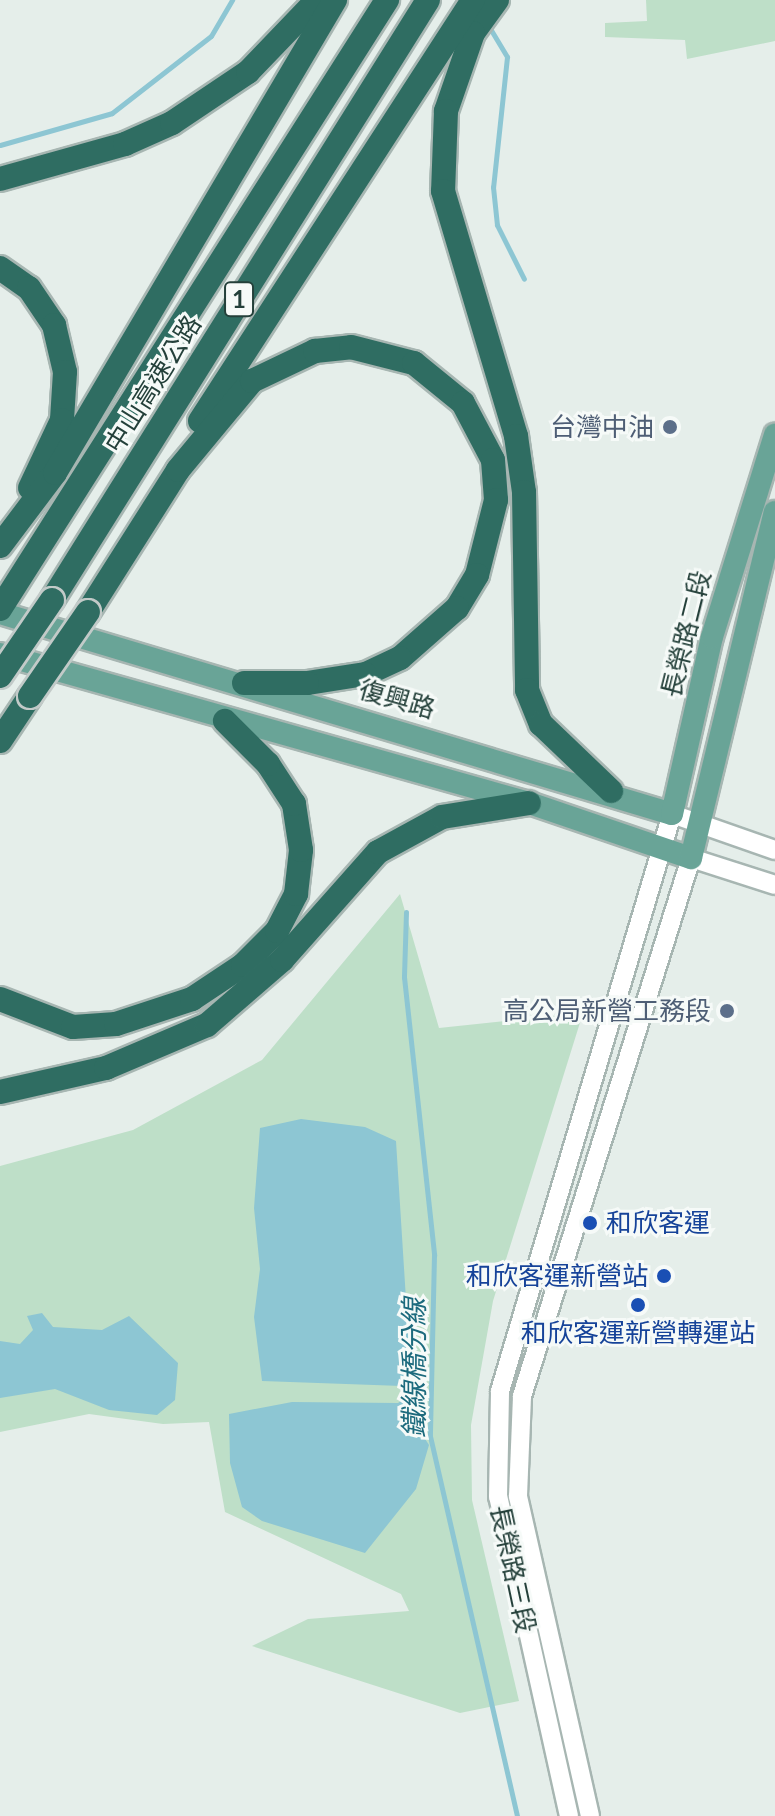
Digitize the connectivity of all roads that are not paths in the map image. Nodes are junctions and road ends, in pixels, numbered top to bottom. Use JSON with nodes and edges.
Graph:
{"nodes":[{"id":1,"x":317,"y":0,"type":"edge"},
{"id":2,"x":335,"y":0,"type":"edge"},
{"id":3,"x":387,"y":0,"type":"edge"},
{"id":4,"x":428,"y":0,"type":"edge"},
{"id":5,"x":473,"y":0,"type":"edge"},
{"id":6,"x":497,"y":0,"type":"edge"},
{"id":7,"x":0,"y":179,"type":"edge"},
{"id":8,"x":0,"y":268,"type":"edge"},
{"id":9,"x":775,"y":435,"type":"edge"},
{"id":10,"x":178,"y":470,"type":"junction"},
{"id":11,"x":775,"y":512,"type":"edge"},
{"id":12,"x":4,"y":540,"type":"edge"},
{"id":13,"x":0,"y":611,"type":"edge"},
{"id":14,"x":0,"y":654,"type":"edge"},
{"id":15,"x":0,"y":676,"type":"edge"},
{"id":16,"x":244,"y":683,"type":"junction"},
{"id":17,"x":225,"y":721,"type":"junction"},
{"id":18,"x":0,"y":741,"type":"edge"},
{"id":19,"x":611,"y":791,"type":"junction"},
{"id":20,"x":529,"y":803,"type":"junction"},
{"id":21,"x":672,"y":814,"type":"junction"},
{"id":22,"x":700,"y":824,"type":"junction"},
{"id":23,"x":662,"y":850,"type":"junction"},
{"id":24,"x":775,"y":850,"type":"edge"},
{"id":25,"x":691,"y":858,"type":"junction"},
{"id":26,"x":775,"y":885,"type":"edge"},
{"id":27,"x":0,"y":999,"type":"edge"},
{"id":28,"x":0,"y":1092,"type":"edge"},
{"id":29,"x":519,"y":1321,"type":"junction"},
{"id":30,"x":540,"y":1328,"type":"junction"},
{"id":31,"x":569,"y":1816,"type":"edge"},
{"id":32,"x":590,"y":1816,"type":"edge"}],
"edges":[{"from":1,"to":7,"type":"highway"},
{"from":2,"to":12,"type":"highway"},
{"from":3,"to":13,"type":"highway","name":"中山高速公路","number":"1"},
{"from":4,"to":15,"type":"highway","name":"中山高速公路","number":"1","bridge":true},
{"from":5,"to":10,"type":"highway"},
{"from":6,"to":19,"type":"highway"},
{"from":8,"to":12,"type":"highway"},
{"from":9,"to":21,"type":"main road","name":"長榮路二段"},
{"from":10,"to":16,"type":"highway"},
{"from":10,"to":18,"type":"highway","bridge":true},
{"from":11,"to":22,"type":"main road"},
{"from":13,"to":16,"type":"main road","name":"復興路"},
{"from":14,"to":17,"type":"main road"},
{"from":16,"to":19,"type":"main road","name":"復興路"},
{"from":17,"to":20,"type":"main road"},
{"from":17,"to":27,"type":"highway"},
{"from":19,"to":21,"type":"main road","name":"復興路"},
{"from":20,"to":23,"type":"main road"},
{"from":20,"to":28,"type":"highway"},
{"from":21,"to":22,"type":"street","name":"復興路"},
{"from":21,"to":23,"type":"street","name":"長榮路二段"},
{"from":22,"to":24,"type":"street","name":"復興路"},
{"from":22,"to":25,"type":"main road"},
{"from":23,"to":25,"type":"main road"},
{"from":23,"to":29,"type":"street","name":"長榮路三段"},
{"from":25,"to":26,"type":"street"},
{"from":25,"to":30,"type":"street","name":"長榮路三段"},
{"from":29,"to":30,"type":"street"},
{"from":29,"to":31,"type":"street","name":"長榮路三段"},
{"from":30,"to":32,"type":"street","name":"長榮路三段"}]}
